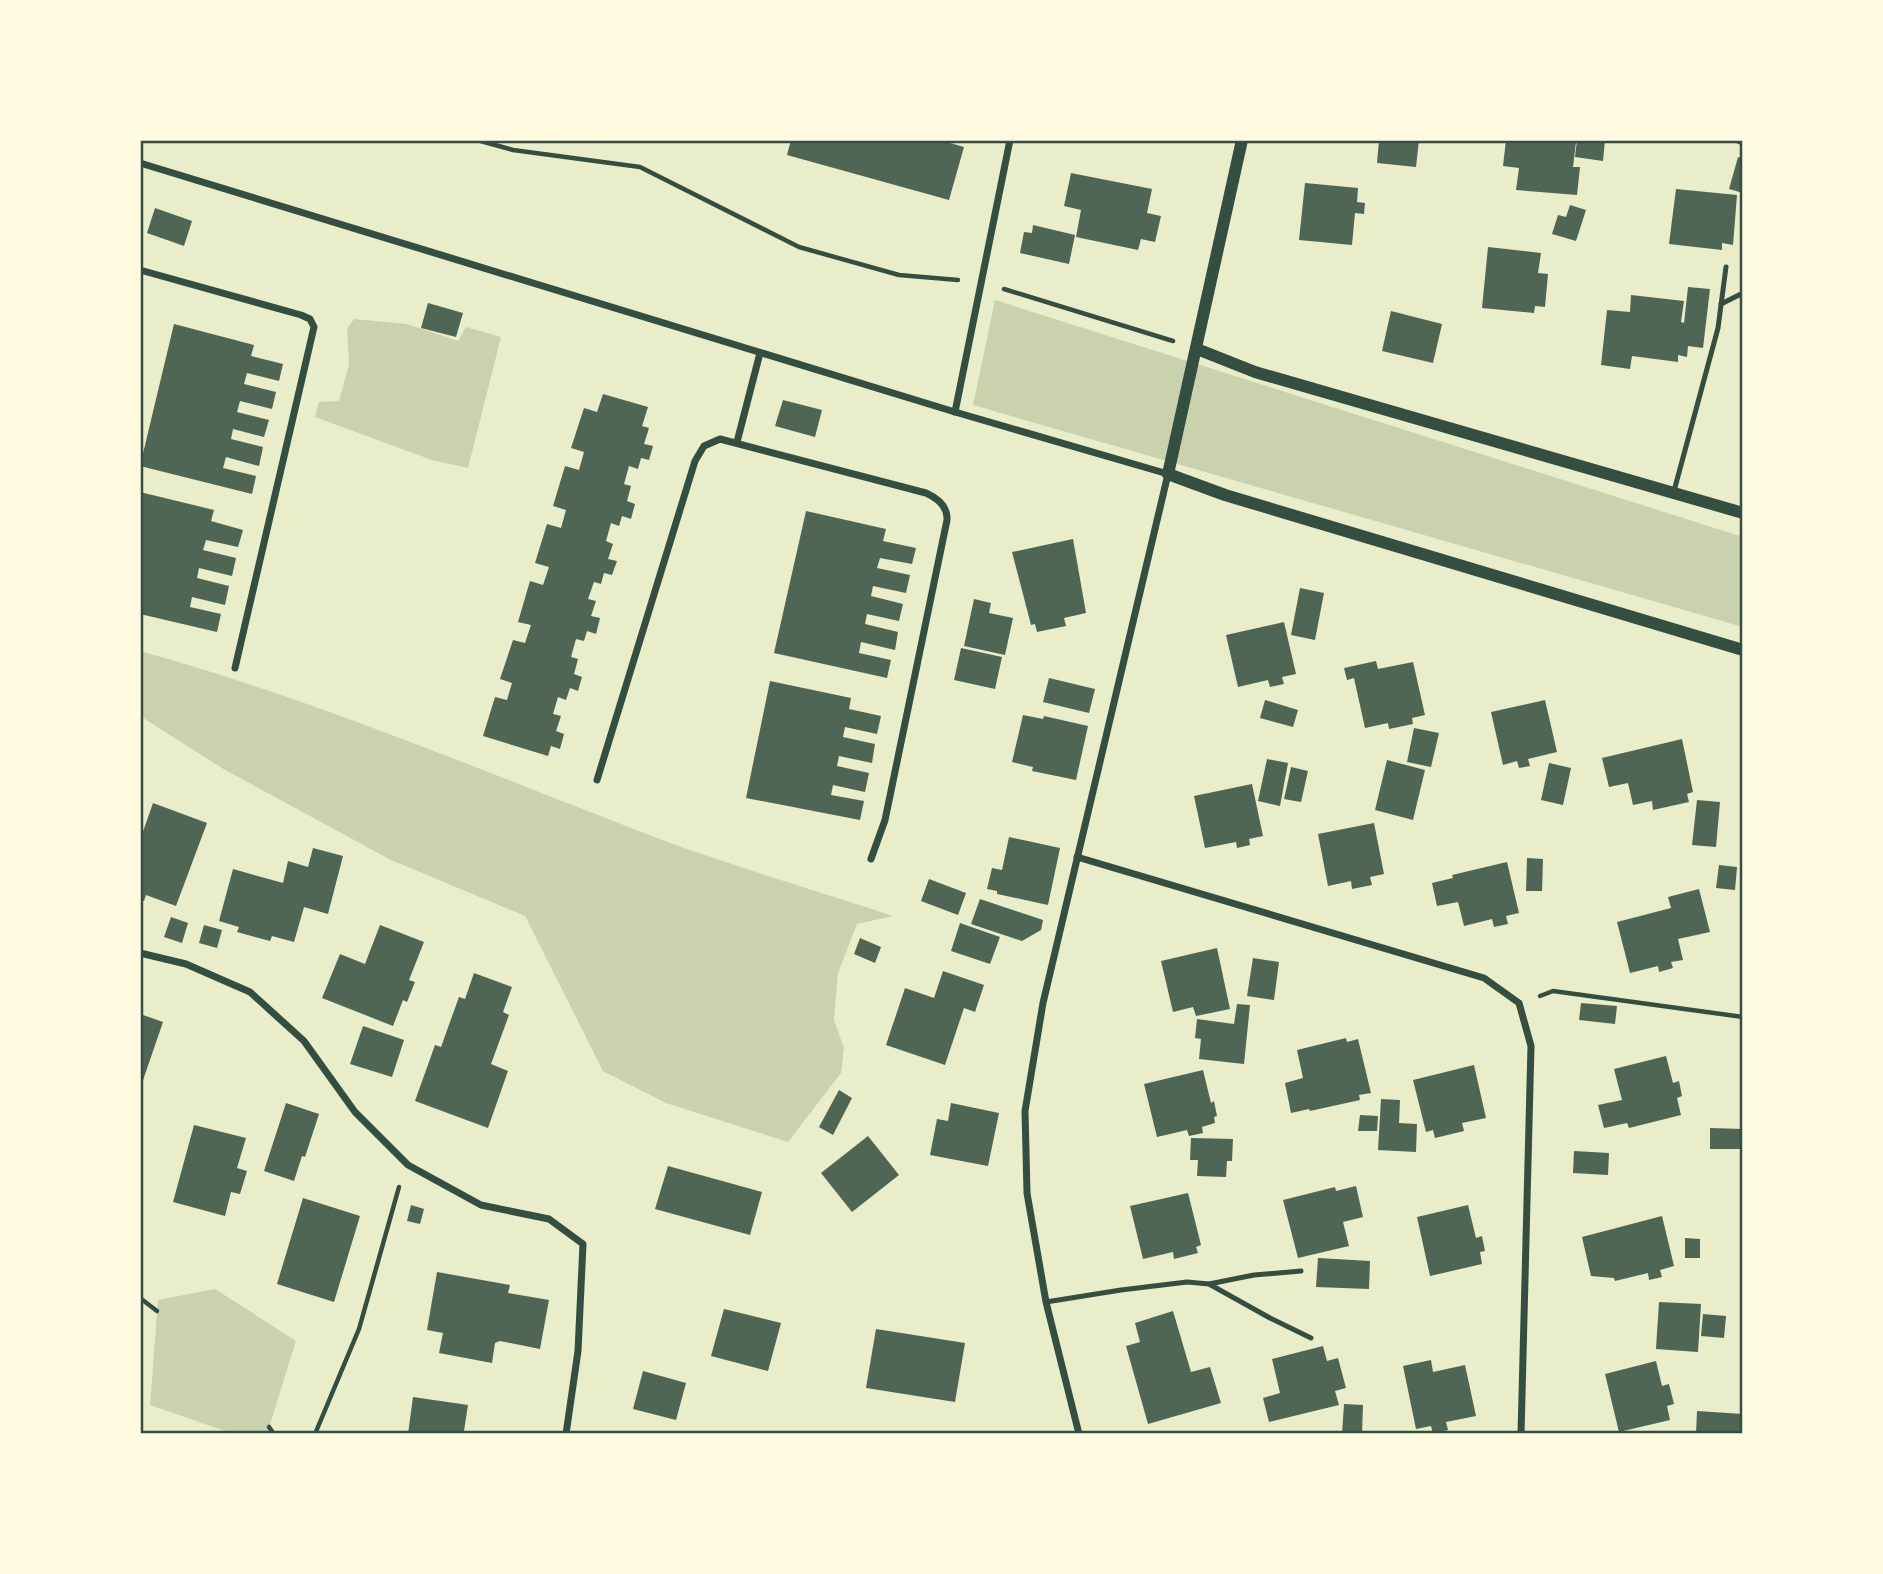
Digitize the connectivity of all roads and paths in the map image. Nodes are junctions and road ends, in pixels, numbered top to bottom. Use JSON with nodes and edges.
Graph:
{"nodes":[{"id":1,"x":477,"y":140,"type":"edge"},
{"id":2,"x":1010,"y":140,"type":"edge"},
{"id":3,"x":1242,"y":140,"type":"edge"},
{"id":4,"x":1738,"y":140,"type":"edge"},
{"id":5,"x":1743,"y":142,"type":"edge"},
{"id":6,"x":140,"y":163,"type":"edge"},
{"id":7,"x":1726,"y":267,"type":"dead end"},
{"id":8,"x":140,"y":270,"type":"edge"},
{"id":9,"x":981,"y":282,"type":"junction"},
{"id":10,"x":1743,"y":293,"type":"edge"},
{"id":11,"x":1721,"y":304,"type":"junction"},
{"id":12,"x":1197,"y":349,"type":"junction"},
{"id":13,"x":761,"y":353,"type":"junction"},
{"id":14,"x":955,"y":412,"type":"junction"},
{"id":15,"x":737,"y":442,"type":"junction"},
{"id":16,"x":1168,"y":474,"type":"junction"},
{"id":17,"x":1673,"y":494,"type":"junction"},
{"id":18,"x":1743,"y":513,"type":"edge"},
{"id":19,"x":1743,"y":650,"type":"edge"},
{"id":20,"x":235,"y":668,"type":"dead end"},
{"id":21,"x":597,"y":780,"type":"dead end"},
{"id":22,"x":1077,"y":857,"type":"junction"},
{"id":23,"x":871,"y":859,"type":"dead end"},
{"id":24,"x":140,"y":953,"type":"edge"},
{"id":25,"x":1520,"y":1003,"type":"junction"},
{"id":26,"x":1743,"y":1017,"type":"edge"},
{"id":27,"x":408,"y":1166,"type":"junction"},
{"id":28,"x":1301,"y":1271,"type":"dead end"},
{"id":29,"x":1209,"y":1284,"type":"junction"},
{"id":30,"x":140,"y":1298,"type":"edge"},
{"id":31,"x":1046,"y":1302,"type":"junction"},
{"id":32,"x":157,"y":1311,"type":"dead end"},
{"id":33,"x":1311,"y":1338,"type":"dead end"},
{"id":34,"x":270,"y":1427,"type":"dead end"},
{"id":35,"x":274,"y":1434,"type":"edge"},
{"id":36,"x":315,"y":1434,"type":"edge"},
{"id":37,"x":566,"y":1434,"type":"edge"},
{"id":38,"x":1079,"y":1434,"type":"edge"},
{"id":39,"x":1521,"y":1434,"type":"edge"}],
"edges":[{"from":1,"to":9,"type":"path"},
{"from":2,"to":9,"type":"street"},
{"from":3,"to":12,"type":"street"},
{"from":4,"to":5,"type":"street"},
{"from":6,"to":13,"type":"street"},
{"from":7,"to":11,"type":"lane"},
{"from":8,"to":20,"type":"street"},
{"from":9,"to":12,"type":"path"},
{"from":9,"to":14,"type":"street"},
{"from":10,"to":11,"type":"lane"},
{"from":11,"to":17,"type":"lane"},
{"from":12,"to":16,"type":"street"},
{"from":12,"to":17,"type":"street"},
{"from":13,"to":14,"type":"street"},
{"from":13,"to":15,"type":"street"},
{"from":14,"to":16,"type":"street"},
{"from":15,"to":21,"type":"street"},
{"from":15,"to":23,"type":"street"},
{"from":16,"to":19,"type":"street"},
{"from":16,"to":22,"type":"street"},
{"from":17,"to":18,"type":"street"},
{"from":22,"to":25,"type":"street"},
{"from":22,"to":31,"type":"street"},
{"from":24,"to":27,"type":"street"},
{"from":25,"to":26,"type":"path"},
{"from":25,"to":39,"type":"street"},
{"from":27,"to":36,"type":"path"},
{"from":27,"to":37,"type":"street"},
{"from":28,"to":29,"type":"lane"},
{"from":29,"to":31,"type":"lane"},
{"from":29,"to":33,"type":"lane"},
{"from":30,"to":32,"type":"path"},
{"from":31,"to":38,"type":"street"},
{"from":34,"to":35,"type":"path"}]}
